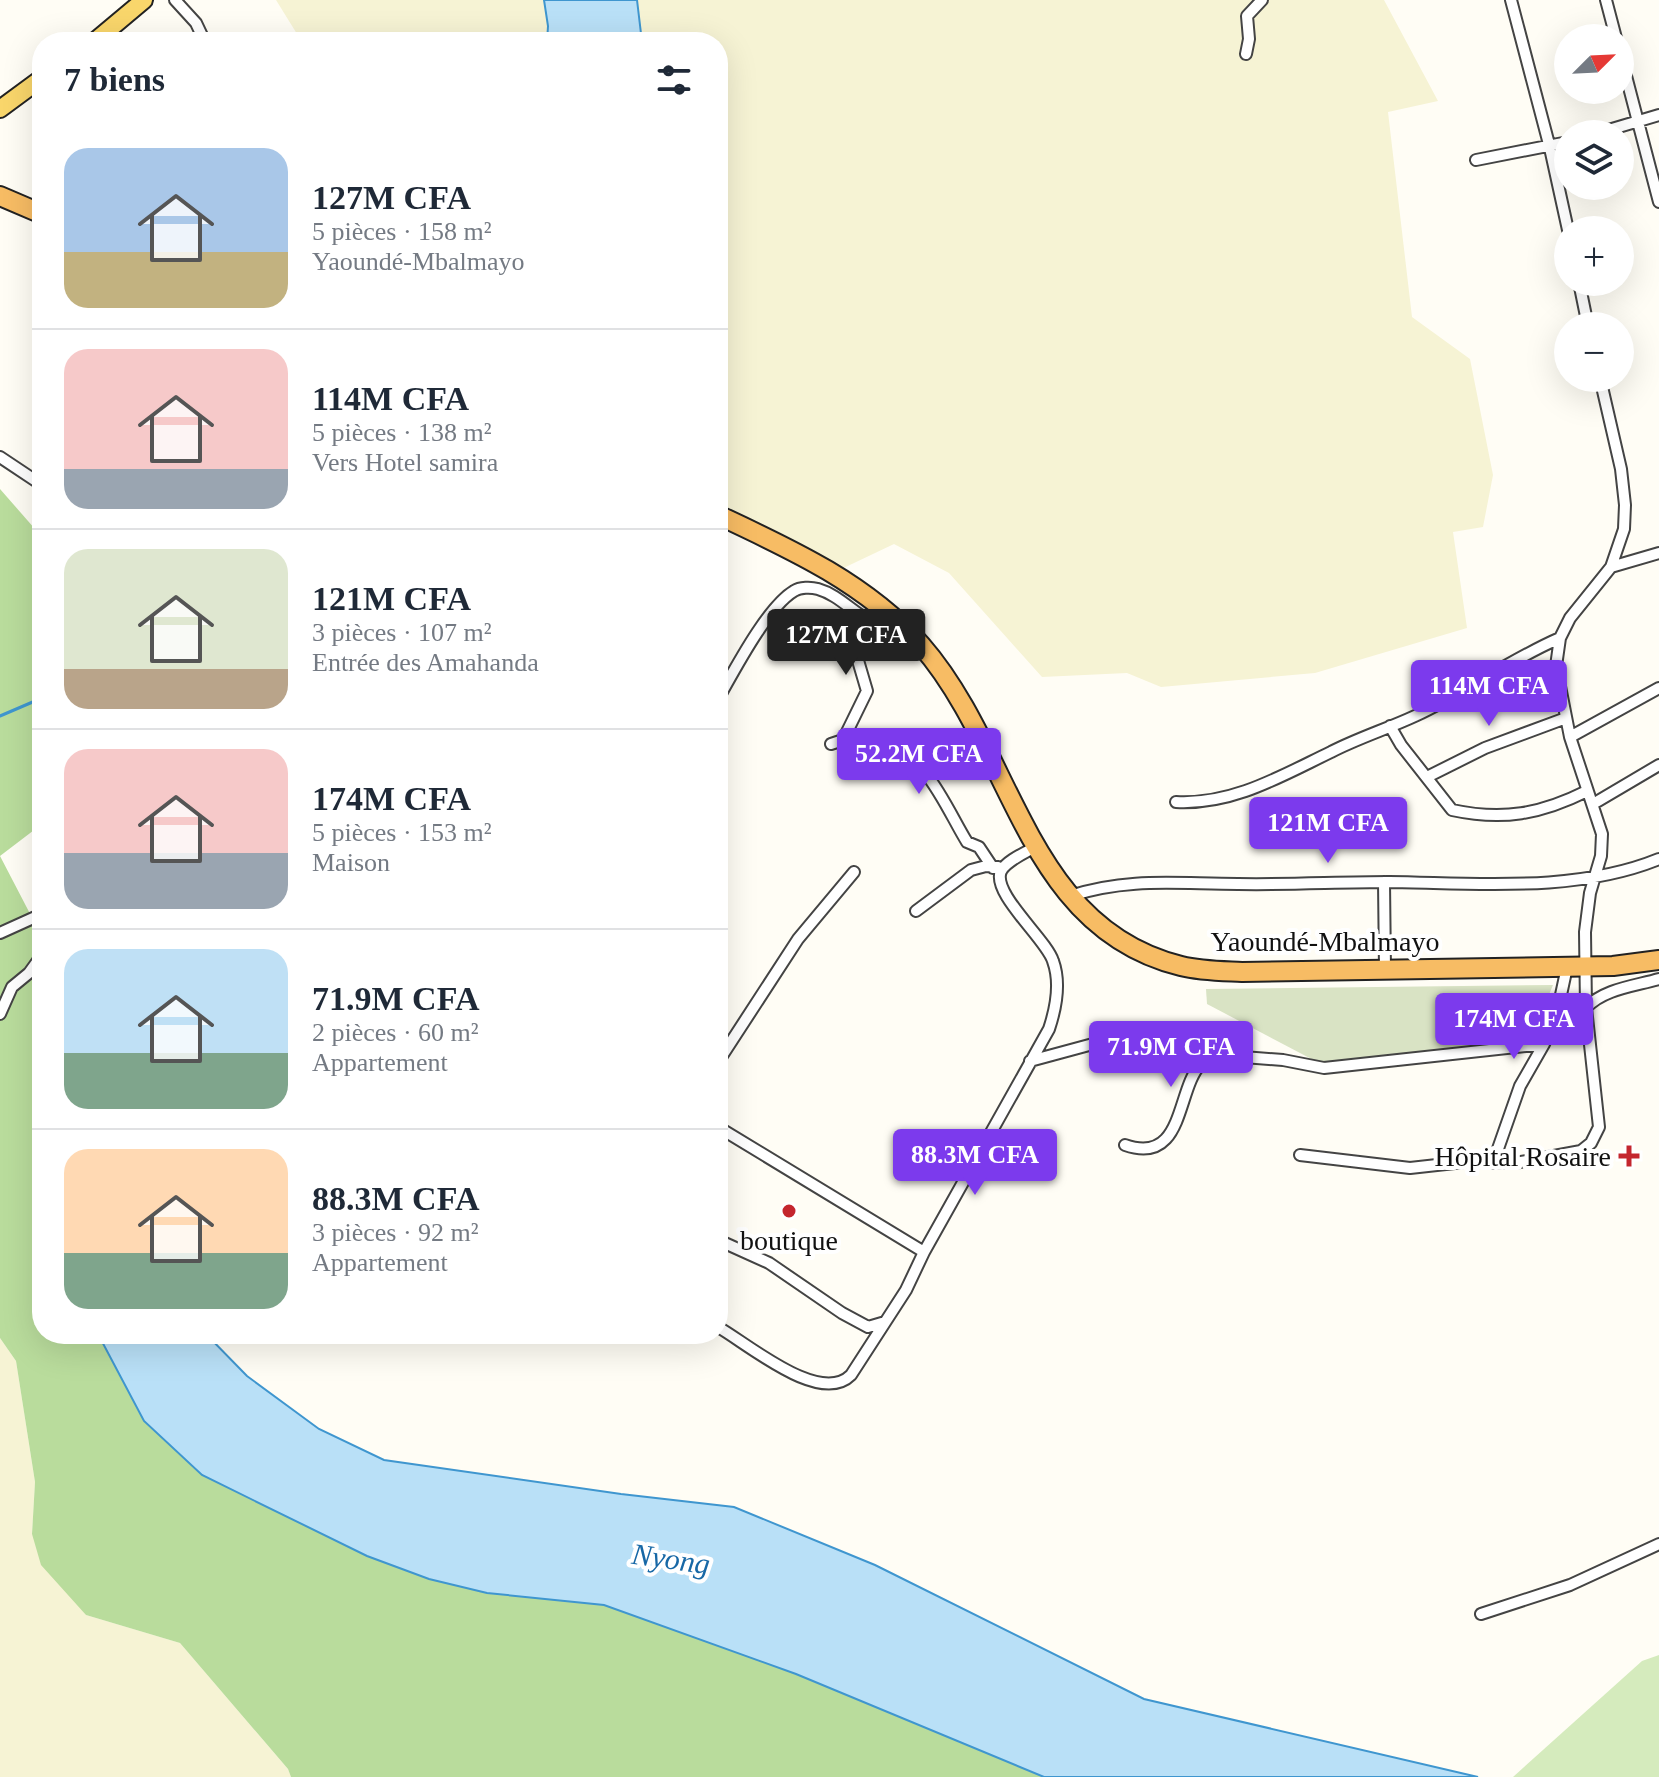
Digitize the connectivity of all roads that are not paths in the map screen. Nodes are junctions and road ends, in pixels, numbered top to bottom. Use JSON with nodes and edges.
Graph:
{"nodes":[{"id":1,"x":144,"y":0,"type":"edge"},
{"id":2,"x":175,"y":0,"type":"edge"},
{"id":3,"x":1262,"y":0,"type":"edge"},
{"id":4,"x":1511,"y":0,"type":"edge"},
{"id":5,"x":1606,"y":0,"type":"edge"},
{"id":6,"x":1612,"y":24,"type":"edge"},
{"id":7,"x":106,"y":32,"type":"edge"},
{"id":8,"x":200,"y":32,"type":"edge"},
{"id":9,"x":1246,"y":54,"type":"dead end"},
{"id":10,"x":32,"y":85,"type":"edge"},
{"id":11,"x":1634,"y":104,"type":"edge"},
{"id":12,"x":0,"y":109,"type":"edge"},
{"id":13,"x":1659,"y":115,"type":"edge"},
{"id":14,"x":1638,"y":121,"type":"junction"},
{"id":15,"x":1634,"y":122,"type":"edge"},
{"id":16,"x":1554,"y":147,"type":"edge"},
{"id":17,"x":1550,"y":148,"type":"junction"},
{"id":18,"x":1476,"y":160,"type":"dead end"},
{"id":19,"x":0,"y":196,"type":"edge"},
{"id":20,"x":1659,"y":202,"type":"edge"},
{"id":21,"x":32,"y":210,"type":"edge"},
{"id":22,"x":1565,"y":216,"type":"edge"},
{"id":23,"x":1603,"y":392,"type":"edge"},
{"id":24,"x":0,"y":457,"type":"edge"},
{"id":25,"x":32,"y":478,"type":"edge"},
{"id":26,"x":728,"y":520,"type":"edge"},
{"id":27,"x":1659,"y":553,"type":"edge"},
{"id":28,"x":1611,"y":567,"type":"junction"},
{"id":29,"x":892,"y":616,"type":"junction"},
{"id":30,"x":872,"y":622,"type":"junction"},
{"id":31,"x":1560,"y":638,"type":"junction"},
{"id":32,"x":728,"y":682,"type":"edge"},
{"id":33,"x":1659,"y":688,"type":"edge"},
{"id":34,"x":1566,"y":718,"type":"junction"},
{"id":35,"x":1390,"y":726,"type":"junction"},
{"id":36,"x":1570,"y":737,"type":"junction"},
{"id":37,"x":843,"y":740,"type":"junction"},
{"id":38,"x":831,"y":744,"type":"dead end"},
{"id":39,"x":1659,"y":765,"type":"edge"},
{"id":40,"x":1427,"y":777,"type":"junction"},
{"id":41,"x":1587,"y":791,"type":"junction"},
{"id":42,"x":1176,"y":802,"type":"dead end"},
{"id":43,"x":1593,"y":804,"type":"junction"},
{"id":44,"x":1037,"y":846,"type":"junction"},
{"id":45,"x":1659,"y":859,"type":"edge"},
{"id":46,"x":999,"y":867,"type":"junction"},
{"id":47,"x":854,"y":872,"type":"dead end"},
{"id":48,"x":1595,"y":877,"type":"junction"},
{"id":49,"x":1384,"y":882,"type":"junction"},
{"id":50,"x":1069,"y":896,"type":"junction"},
{"id":51,"x":916,"y":911,"type":"dead end"},
{"id":52,"x":32,"y":919,"type":"edge"},
{"id":53,"x":0,"y":933,"type":"edge"},
{"id":54,"x":1659,"y":960,"type":"edge"},
{"id":55,"x":1567,"y":967,"type":"junction"},
{"id":56,"x":1587,"y":967,"type":"junction"},
{"id":57,"x":32,"y":969,"type":"edge"},
{"id":58,"x":1385,"y":970,"type":"junction"},
{"id":59,"x":1659,"y":979,"type":"edge"},
{"id":60,"x":1586,"y":1008,"type":"junction"},
{"id":61,"x":0,"y":1014,"type":"edge"},
{"id":62,"x":1544,"y":1044,"type":"junction"},
{"id":63,"x":728,"y":1047,"type":"edge"},
{"id":64,"x":1218,"y":1055,"type":"junction"},
{"id":65,"x":1030,"y":1061,"type":"junction"},
{"id":66,"x":728,"y":1133,"type":"edge"},
{"id":67,"x":1125,"y":1145,"type":"dead end"},
{"id":68,"x":1300,"y":1155,"type":"dead end"},
{"id":69,"x":1493,"y":1163,"type":"junction"},
{"id":70,"x":728,"y":1245,"type":"edge"},
{"id":71,"x":924,"y":1252,"type":"junction"},
{"id":72,"x":885,"y":1322,"type":"junction"},
{"id":73,"x":728,"y":1333,"type":"edge"},
{"id":74,"x":1659,"y":1544,"type":"edge"},
{"id":75,"x":1481,"y":1614,"type":"dead end"}],
"edges":[{"from":1,"to":7,"type":"main road"},
{"from":2,"to":8,"type":"street"},
{"from":3,"to":9,"type":"street"},
{"from":4,"to":17,"type":"street"},
{"from":5,"to":6,"type":"street"},
{"from":10,"to":12,"type":"main road"},
{"from":11,"to":14,"type":"street"},
{"from":13,"to":14,"type":"street"},
{"from":14,"to":15,"type":"street"},
{"from":14,"to":20,"type":"street"},
{"from":16,"to":17,"type":"street"},
{"from":17,"to":18,"type":"street"},
{"from":17,"to":22,"type":"street"},
{"from":19,"to":21,"type":"highway"},
{"from":23,"to":28,"type":"street"},
{"from":24,"to":25,"type":"street"},
{"from":26,"to":29,"type":"highway","name":"Yaoundé-Mbalmayo"},
{"from":27,"to":28,"type":"street"},
{"from":28,"to":31,"type":"street"},
{"from":29,"to":30,"type":"street"},
{"from":29,"to":44,"type":"highway","name":"Yaoundé-Mbalmayo"},
{"from":30,"to":32,"type":"street"},
{"from":30,"to":37,"type":"street"},
{"from":31,"to":34,"type":"street"},
{"from":31,"to":35,"type":"street"},
{"from":33,"to":36,"type":"street"},
{"from":34,"to":36,"type":"street"},
{"from":34,"to":40,"type":"street"},
{"from":35,"to":40,"type":"street"},
{"from":35,"to":42,"type":"street"},
{"from":36,"to":41,"type":"street"},
{"from":37,"to":38,"type":"street"},
{"from":37,"to":46,"type":"street"},
{"from":39,"to":43,"type":"street"},
{"from":40,"to":41,"type":"street"},
{"from":41,"to":43,"type":"street"},
{"from":43,"to":48,"type":"street"},
{"from":44,"to":46,"type":"street"},
{"from":44,"to":50,"type":"highway","name":"Yaoundé-Mbalmayo"},
{"from":45,"to":48,"type":"street"},
{"from":46,"to":51,"type":"street"},
{"from":46,"to":65,"type":"street"},
{"from":47,"to":63,"type":"street"},
{"from":48,"to":49,"type":"street"},
{"from":48,"to":56,"type":"street"},
{"from":49,"to":50,"type":"street"},
{"from":49,"to":58,"type":"street"},
{"from":50,"to":58,"type":"highway","name":"Yaoundé-Mbalmayo"},
{"from":52,"to":53,"type":"street"},
{"from":54,"to":56,"type":"highway","name":"Yaoundé-Mbalmayo"},
{"from":55,"to":56,"type":"highway","name":"Yaoundé-Mbalmayo"},
{"from":55,"to":58,"type":"highway","name":"Yaoundé-Mbalmayo"},
{"from":55,"to":62,"type":"street"},
{"from":56,"to":60,"type":"street"},
{"from":57,"to":61,"type":"street"},
{"from":59,"to":60,"type":"street"},
{"from":60,"to":69,"type":"street"},
{"from":62,"to":64,"type":"street"},
{"from":62,"to":69,"type":"street"},
{"from":64,"to":65,"type":"street"},
{"from":64,"to":67,"type":"street"},
{"from":65,"to":71,"type":"street"},
{"from":66,"to":71,"type":"street"},
{"from":68,"to":69,"type":"street"},
{"from":70,"to":72,"type":"street"},
{"from":71,"to":72,"type":"street"},
{"from":72,"to":73,"type":"street"},
{"from":74,"to":75,"type":"street"}]}
